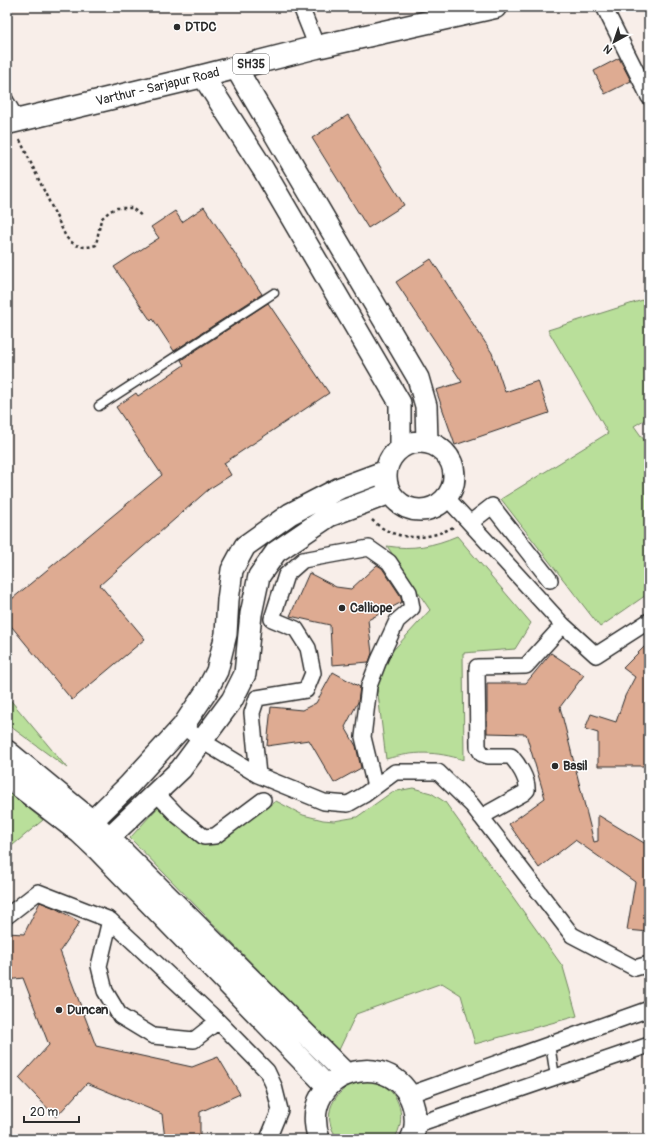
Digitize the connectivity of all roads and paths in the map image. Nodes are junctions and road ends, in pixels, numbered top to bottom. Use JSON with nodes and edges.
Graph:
{"nodes":[{"id":1,"x":301,"y":7,"type":"edge"},
{"id":2,"x":495,"y":7,"type":"edge"},
{"id":3,"x":604,"y":7,"type":"edge"},
{"id":4,"x":317,"y":47,"type":"junction"},
{"id":5,"x":236,"y":68,"type":"junction"},
{"id":6,"x":203,"y":76,"type":"junction"},
{"id":7,"x":7,"y":96,"type":"edge"},
{"id":8,"x":649,"y":97,"type":"edge"},
{"id":9,"x":13,"y":121,"type":"edge"},
{"id":10,"x":288,"y":156,"type":"junction"},
{"id":11,"x":263,"y":169,"type":"junction"},
{"id":12,"x":144,"y":217,"type":"dead end"},
{"id":13,"x":274,"y":293,"type":"dead end"},
{"id":14,"x":99,"y":406,"type":"dead end"},
{"id":15,"x":427,"y":442,"type":"junction"},
{"id":16,"x":400,"y":448,"type":"junction"},
{"id":17,"x":386,"y":471,"type":"junction"},
{"id":18,"x":390,"y":493,"type":"junction"},
{"id":19,"x":447,"y":498,"type":"junction"},
{"id":20,"x":359,"y":505,"type":"junction"},
{"id":21,"x":468,"y":521,"type":"junction"},
{"id":22,"x":550,"y":580,"type":"dead end"},
{"id":23,"x":649,"y":620,"type":"edge"},
{"id":24,"x":563,"y":625,"type":"junction"},
{"id":25,"x":183,"y":726,"type":"junction"},
{"id":26,"x":202,"y":741,"type":"junction"},
{"id":27,"x":7,"y":751,"type":"edge"},
{"id":28,"x":258,"y":775,"type":"junction"},
{"id":29,"x":7,"y":777,"type":"edge"},
{"id":30,"x":375,"y":787,"type":"junction"},
{"id":31,"x":156,"y":793,"type":"junction"},
{"id":32,"x":263,"y":800,"type":"dead end"},
{"id":33,"x":481,"y":817,"type":"junction"},
{"id":34,"x":86,"y":827,"type":"junction"},
{"id":35,"x":103,"y":844,"type":"junction"},
{"id":36,"x":7,"y":916,"type":"edge"},
{"id":37,"x":110,"y":920,"type":"junction"},
{"id":38,"x":649,"y":964,"type":"edge"},
{"id":39,"x":649,"y":1009,"type":"edge"},
{"id":40,"x":218,"y":1021,"type":"junction"},
{"id":41,"x":550,"y":1044,"type":"junction"},
{"id":42,"x":649,"y":1045,"type":"edge"},
{"id":43,"x":346,"y":1074,"type":"junction"},
{"id":44,"x":555,"y":1077,"type":"junction"},
{"id":45,"x":328,"y":1087,"type":"junction"},
{"id":46,"x":408,"y":1095,"type":"junction"},
{"id":47,"x":413,"y":1132,"type":"edge"},
{"id":48,"x":268,"y":1139,"type":"edge"},
{"id":49,"x":319,"y":1139,"type":"edge"}],
"edges":[{"from":1,"to":4,"type":"street"},
{"from":2,"to":4,"type":"main road","name":"Varthur - Sarjapur Road","number":"SH35"},
{"from":3,"to":8,"type":"street"},
{"from":4,"to":5,"type":"main road","name":"Varthur - Sarjapur Road","number":"SH35"},
{"from":5,"to":6,"type":"main road","name":"Varthur - Sarjapur Road","number":"SH35"},
{"from":5,"to":10,"type":"street"},
{"from":6,"to":9,"type":"main road","name":"Varthur - Sarjapur Road","number":"SH35"},
{"from":6,"to":11,"type":"street"},
{"from":7,"to":9,"type":"lane"},
{"from":9,"to":12,"type":"path"},
{"from":10,"to":11,"type":"street"},
{"from":10,"to":15,"type":"street"},
{"from":11,"to":16,"type":"street"},
{"from":13,"to":14,"type":"lane"},
{"from":15,"to":16,"type":"street"},
{"from":15,"to":19,"type":"street"},
{"from":16,"to":17,"type":"street"},
{"from":17,"to":18,"type":"street"},
{"from":17,"to":25,"type":"street"},
{"from":18,"to":19,"type":"street"},
{"from":18,"to":20,"type":"street"},
{"from":19,"to":21,"type":"street"},
{"from":20,"to":21,"type":"path"},
{"from":20,"to":26,"type":"street"},
{"from":21,"to":22,"type":"street"},
{"from":21,"to":24,"type":"street"},
{"from":23,"to":24,"type":"street"},
{"from":24,"to":33,"type":"street"},
{"from":25,"to":26,"type":"street"},
{"from":25,"to":34,"type":"street"},
{"from":26,"to":28,"type":"street"},
{"from":26,"to":31,"type":"street"},
{"from":27,"to":34,"type":"street"},
{"from":28,"to":30,"type":"street"},
{"from":28,"to":30,"type":"street"},
{"from":29,"to":34,"type":"street"},
{"from":30,"to":33,"type":"street"},
{"from":31,"to":32,"type":"street"},
{"from":31,"to":35,"type":"street"},
{"from":33,"to":38,"type":"street"},
{"from":34,"to":35,"type":"street"},
{"from":35,"to":43,"type":"street"},
{"from":35,"to":45,"type":"street"},
{"from":36,"to":37,"type":"street"},
{"from":37,"to":40,"type":"street"},
{"from":37,"to":40,"type":"street"},
{"from":39,"to":41,"type":"street"},
{"from":40,"to":48,"type":"street"},
{"from":41,"to":44,"type":"lane"},
{"from":41,"to":46,"type":"street"},
{"from":42,"to":44,"type":"street"},
{"from":43,"to":45,"type":"street"},
{"from":43,"to":46,"type":"street"},
{"from":44,"to":47,"type":"street"},
{"from":45,"to":49,"type":"street"},
{"from":46,"to":47,"type":"street"}]}
